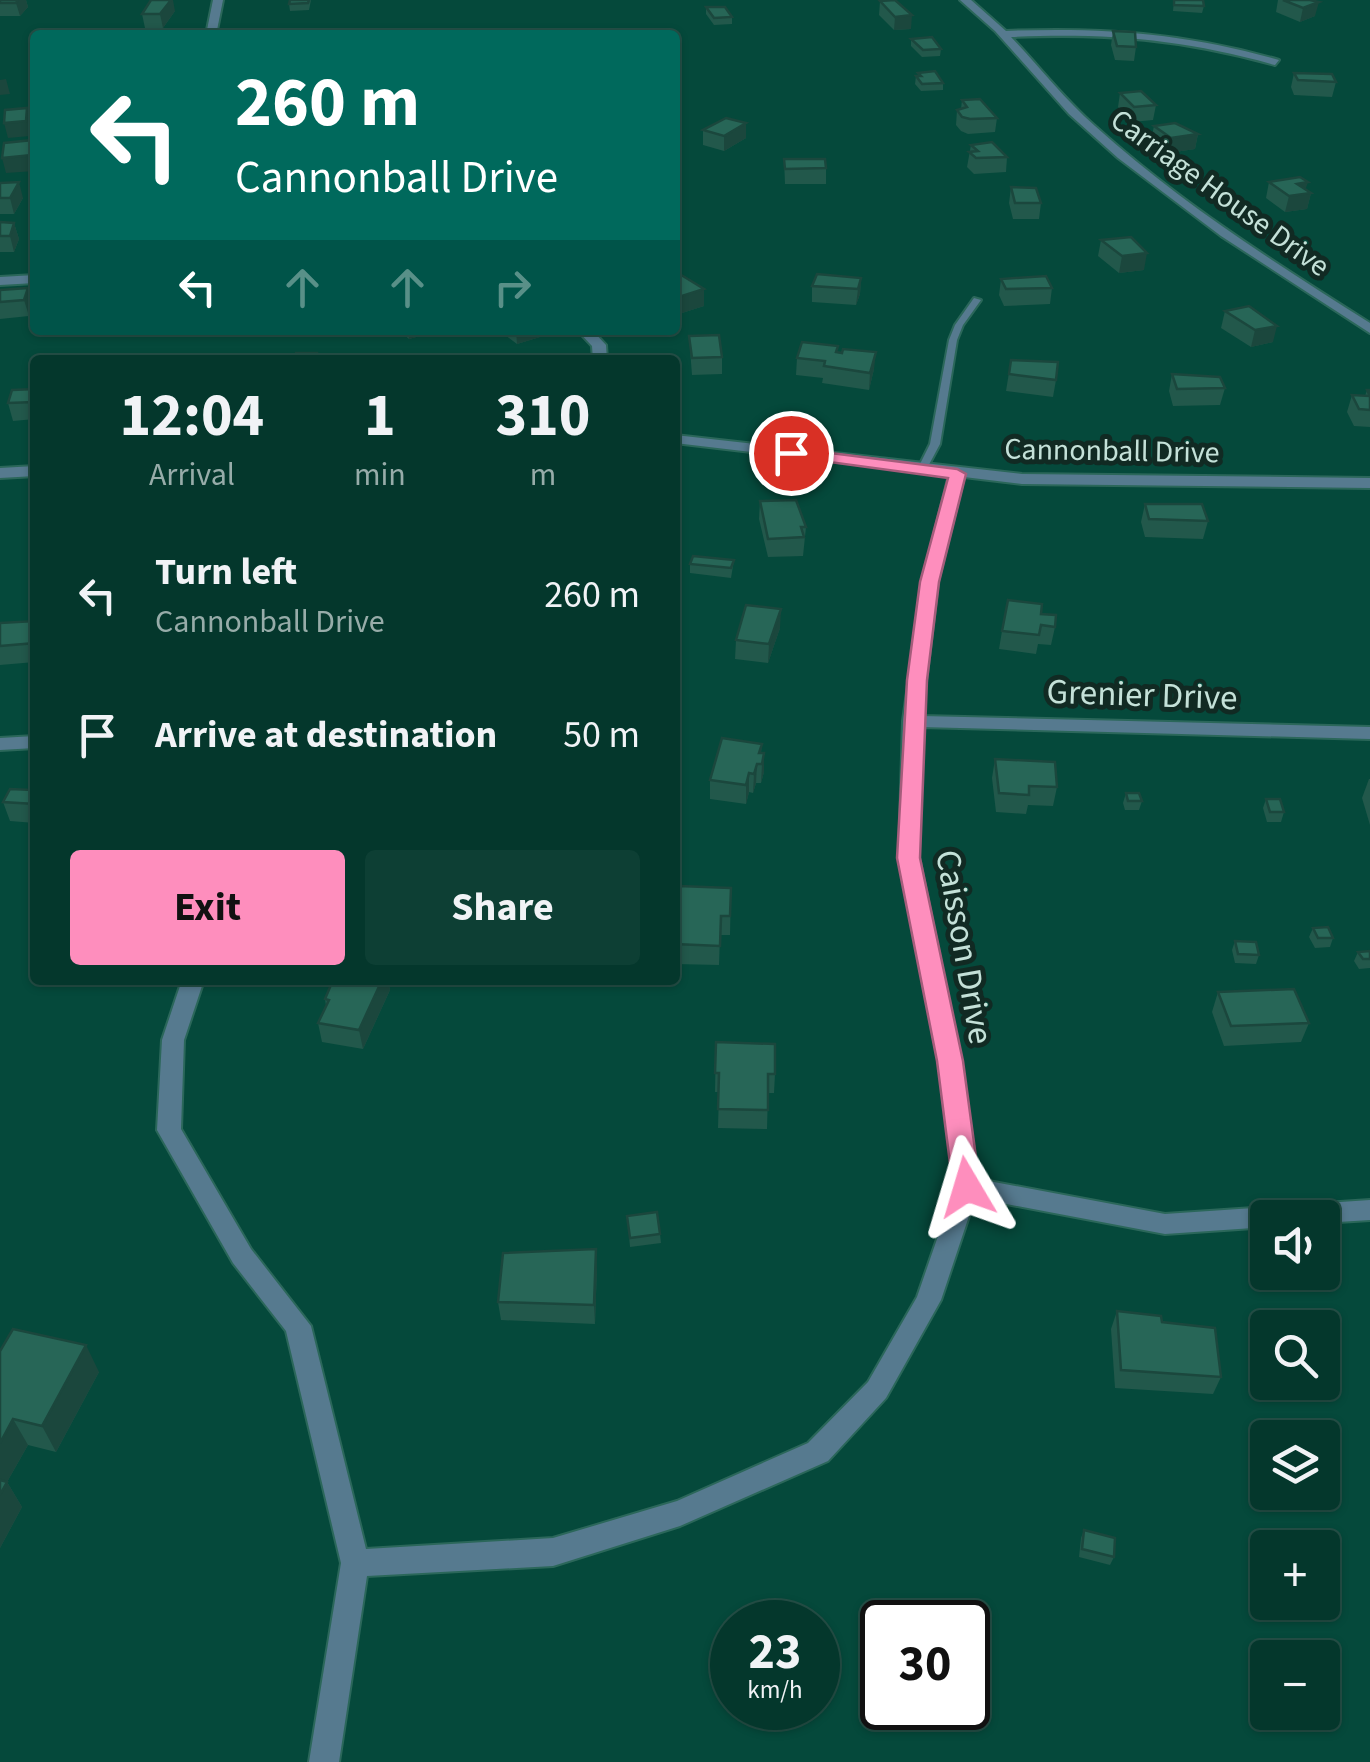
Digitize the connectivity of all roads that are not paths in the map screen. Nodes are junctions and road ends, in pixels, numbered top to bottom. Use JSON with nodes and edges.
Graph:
{"nodes":[{"id":1,"x":218,"y":0,"type":"edge"},
{"id":2,"x":966,"y":0,"type":"edge"},
{"id":3,"x":212,"y":30,"type":"edge"},
{"id":4,"x":1003,"y":34,"type":"junction"},
{"id":5,"x":1275,"y":62,"type":"dead end"},
{"id":6,"x":30,"y":279,"type":"edge"},
{"id":7,"x":0,"y":281,"type":"edge"},
{"id":8,"x":978,"y":300,"type":"dead end"},
{"id":9,"x":1370,"y":329,"type":"edge"},
{"id":10,"x":680,"y":440,"type":"edge"},
{"id":11,"x":922,"y":470,"type":"junction"},
{"id":12,"x":30,"y":471,"type":"edge"},
{"id":13,"x":0,"y":472,"type":"edge"},
{"id":14,"x":957,"y":474,"type":"junction"},
{"id":15,"x":1370,"y":483,"type":"edge"},
{"id":16,"x":912,"y":721,"type":"junction"},
{"id":17,"x":1370,"y":733,"type":"edge"},
{"id":18,"x":30,"y":742,"type":"edge"},
{"id":19,"x":0,"y":744,"type":"edge"},
{"id":20,"x":190,"y":985,"type":"edge"},
{"id":21,"x":967,"y":1187,"type":"junction"},
{"id":22,"x":1370,"y":1210,"type":"edge"},
{"id":23,"x":355,"y":1563,"type":"junction"},
{"id":24,"x":324,"y":1762,"type":"edge"}],
"edges":[{"from":1,"to":3,"type":"street"},
{"from":2,"to":4,"type":"street","name":"Carriage House Drive"},
{"from":4,"to":5,"type":"street"},
{"from":4,"to":9,"type":"street","name":"Carriage House Drive"},
{"from":6,"to":7,"type":"street"},
{"from":8,"to":11,"type":"lane"},
{"from":10,"to":11,"type":"street","name":"Cannonball Drive"},
{"from":11,"to":14,"type":"street","name":"Cannonball Drive"},
{"from":12,"to":13,"type":"street"},
{"from":14,"to":15,"type":"street","name":"Cannonball Drive"},
{"from":14,"to":16,"type":"street","name":"Caisson Drive"},
{"from":16,"to":17,"type":"street","name":"Grenier Drive"},
{"from":16,"to":21,"type":"street","name":"Caisson Drive"},
{"from":18,"to":19,"type":"street"},
{"from":20,"to":23,"type":"street"},
{"from":21,"to":22,"type":"street"},
{"from":21,"to":23,"type":"street","name":"Caisson Drive"},
{"from":23,"to":24,"type":"street"}]}
